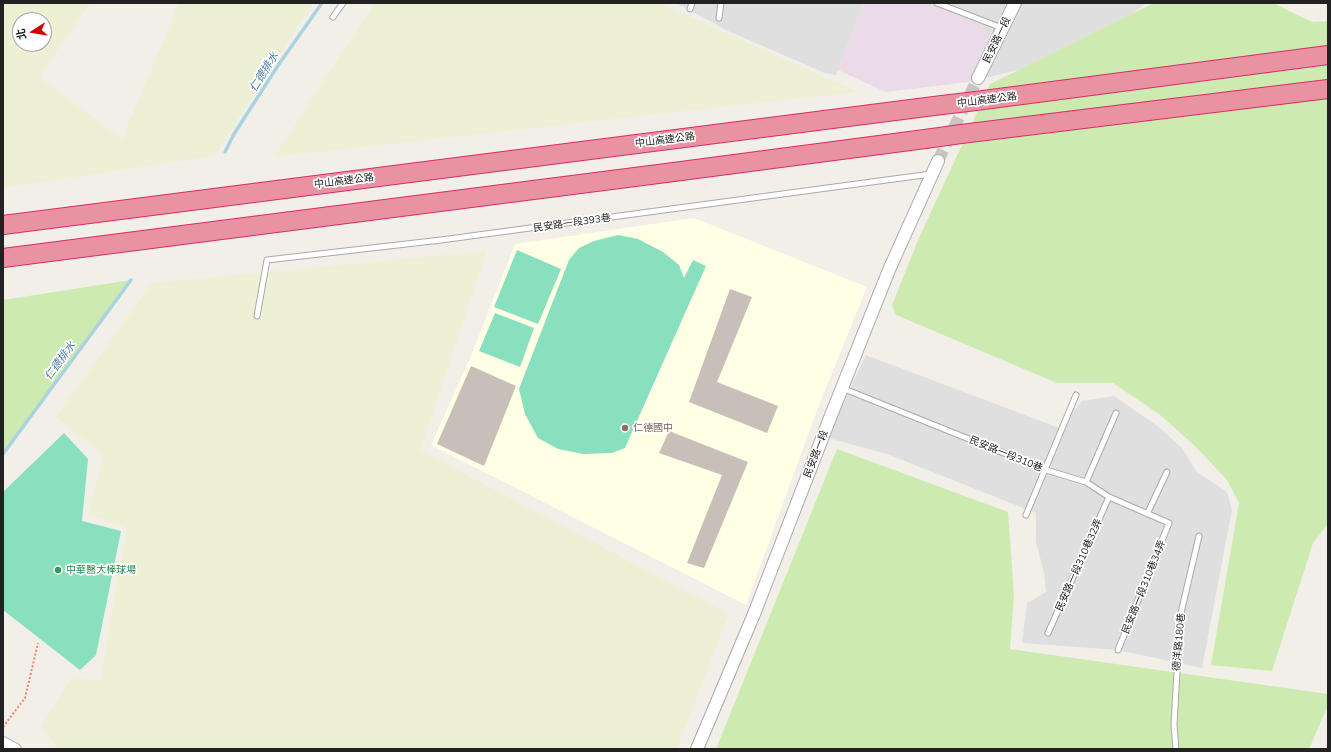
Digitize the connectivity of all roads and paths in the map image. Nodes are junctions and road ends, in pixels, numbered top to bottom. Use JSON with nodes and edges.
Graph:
{"nodes":[{"id":1,"x":343,"y":3,"type":"edge"},
{"id":2,"x":692,"y":3,"type":"edge"},
{"id":3,"x":721,"y":3,"type":"edge"},
{"id":4,"x":937,"y":3,"type":"edge"},
{"id":5,"x":1015,"y":3,"type":"edge"},
{"id":6,"x":690,"y":9,"type":"dead end"},
{"id":7,"x":333,"y":18,"type":"dead end"},
{"id":8,"x":719,"y":18,"type":"dead end"},
{"id":9,"x":1002,"y":28,"type":"junction"},
{"id":10,"x":1328,"y":55,"type":"edge"},
{"id":11,"x":978,"y":78,"type":"tunnel mouth"},
{"id":12,"x":1328,"y":89,"type":"edge"},
{"id":13,"x":938,"y":161,"type":"tunnel mouth"},
{"id":14,"x":932,"y":174,"type":"junction"},
{"id":15,"x":3,"y":225,"type":"edge"},
{"id":16,"x":3,"y":258,"type":"edge"},
{"id":17,"x":257,"y":316,"type":"dead end"},
{"id":18,"x":842,"y":388,"type":"junction"},
{"id":19,"x":1076,"y":395,"type":"dead end"},
{"id":20,"x":1116,"y":413,"type":"dead end"},
{"id":21,"x":1046,"y":470,"type":"junction"},
{"id":22,"x":1167,"y":472,"type":"dead end"},
{"id":23,"x":1086,"y":482,"type":"junction"},
{"id":24,"x":1109,"y":497,"type":"junction"},
{"id":25,"x":1147,"y":514,"type":"junction"},
{"id":26,"x":1026,"y":515,"type":"dead end"},
{"id":27,"x":1169,"y":523,"type":"joint"},
{"id":28,"x":1199,"y":536,"type":"dead end"},
{"id":29,"x":1048,"y":633,"type":"dead end"},
{"id":30,"x":38,"y":643,"type":"dead end"},
{"id":31,"x":1118,"y":650,"type":"dead end"},
{"id":32,"x":3,"y":727,"type":"edge"},
{"id":33,"x":3,"y":742,"type":"edge"},
{"id":34,"x":16,"y":749,"type":"edge"},
{"id":35,"x":696,"y":749,"type":"edge"},
{"id":36,"x":1176,"y":749,"type":"edge"}],
"edges":[{"from":1,"to":7,"type":"lane"},
{"from":2,"to":6,"type":"lane"},
{"from":3,"to":8,"type":"lane"},
{"from":4,"to":9,"type":"lane"},
{"from":5,"to":9,"type":"street","name":"民安路一段"},
{"from":9,"to":11,"type":"street","name":"民安路一段"},
{"from":10,"to":15,"type":"highway","name":"中山高速公路","bridge":true},
{"from":12,"to":16,"type":"highway","bridge":true},
{"from":13,"to":14,"type":"street","name":"民安路一段"},
{"from":14,"to":17,"type":"lane","name":"民安路一段393巷"},
{"from":14,"to":18,"type":"street","name":"民安路一段"},
{"from":18,"to":21,"type":"lane","name":"民安路一段310巷"},
{"from":18,"to":35,"type":"street","name":"民安路一段"},
{"from":19,"to":21,"type":"lane"},
{"from":20,"to":23,"type":"lane"},
{"from":21,"to":23,"type":"lane","name":"民安路一段310巷"},
{"from":21,"to":26,"type":"lane"},
{"from":22,"to":25,"type":"lane"},
{"from":23,"to":24,"type":"lane","name":"民安路一段310巷"},
{"from":24,"to":25,"type":"lane","name":"民安路一段310巷"},
{"from":24,"to":29,"type":"lane","name":"民安路一段310巷32弄"},
{"from":25,"to":27,"type":"lane","name":"民安路一段310巷"},
{"from":27,"to":31,"type":"lane","name":"民安路一段310巷34弄"},
{"from":28,"to":36,"type":"lane","name":"德洋路180巷"},
{"from":30,"to":32,"type":"path"},
{"from":33,"to":34,"type":"street"}]}
